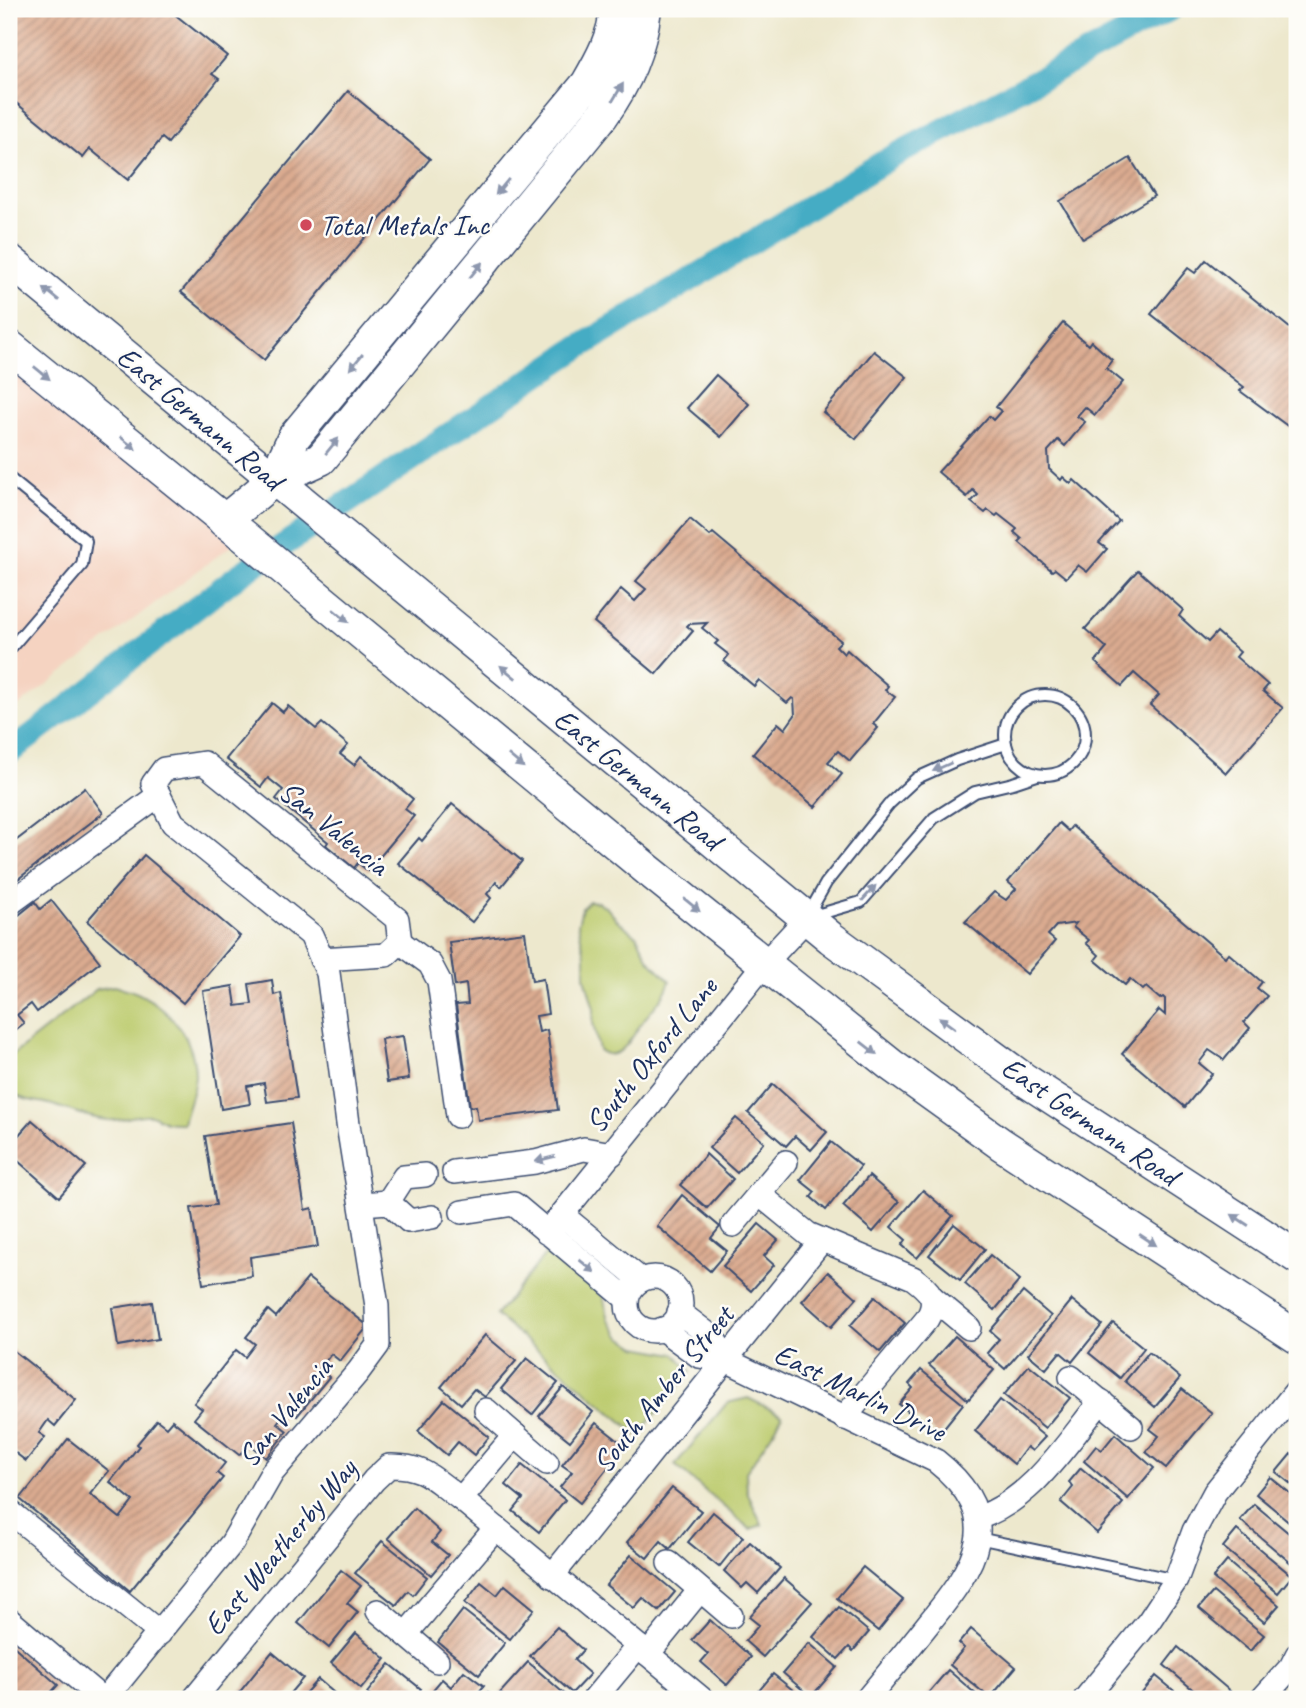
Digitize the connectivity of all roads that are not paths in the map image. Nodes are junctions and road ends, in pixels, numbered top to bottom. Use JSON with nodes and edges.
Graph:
{"nodes":[{"id":1,"x":615,"y":9,"type":"edge"},
{"id":2,"x":645,"y":9,"type":"edge"},
{"id":3,"x":533,"y":149,"type":"junction"},
{"id":4,"x":558,"y":170,"type":"junction"},
{"id":5,"x":9,"y":260,"type":"edge"},
{"id":6,"x":9,"y":346,"type":"edge"},
{"id":7,"x":9,"y":478,"type":"edge"},
{"id":8,"x":274,"y":480,"type":"junction"},
{"id":9,"x":234,"y":529,"type":"junction"},
{"id":10,"x":9,"y":650,"type":"edge"},
{"id":11,"x":1006,"y":744,"type":"junction"},
{"id":12,"x":1037,"y":775,"type":"junction"},
{"id":13,"x":159,"y":795,"type":"junction"},
{"id":14,"x":9,"y":904,"type":"edge"},
{"id":15,"x":807,"y":918,"type":"junction"},
{"id":16,"x":400,"y":942,"type":"junction"},
{"id":17,"x":321,"y":959,"type":"junction"},
{"id":18,"x":765,"y":963,"type":"junction"},
{"id":19,"x":458,"y":1116,"type":"dead end"},
{"id":20,"x":612,"y":1154,"type":"junction"},
{"id":21,"x":786,"y":1162,"type":"dead end"},
{"id":22,"x":495,"y":1167,"type":"junction"},
{"id":23,"x":454,"y":1172,"type":"dead end"},
{"id":24,"x":425,"y":1175,"type":"dead end"},
{"id":25,"x":759,"y":1194,"type":"junction"},
{"id":26,"x":388,"y":1202,"type":"junction"},
{"id":27,"x":362,"y":1204,"type":"junction"},
{"id":28,"x":499,"y":1206,"type":"junction"},
{"id":29,"x":462,"y":1212,"type":"dead end"},
{"id":30,"x":562,"y":1215,"type":"junction"},
{"id":31,"x":432,"y":1217,"type":"dead end"},
{"id":32,"x":733,"y":1225,"type":"dead end"},
{"id":33,"x":547,"y":1233,"type":"junction"},
{"id":34,"x":822,"y":1240,"type":"junction"},
{"id":35,"x":1297,"y":1257,"type":"edge"},
{"id":36,"x":641,"y":1280,"type":"junction"},
{"id":37,"x":933,"y":1298,"type":"junction"},
{"id":38,"x":627,"y":1299,"type":"junction"},
{"id":39,"x":679,"y":1312,"type":"junction"},
{"id":40,"x":969,"y":1328,"type":"dead end"},
{"id":41,"x":662,"y":1329,"type":"junction"},
{"id":42,"x":1297,"y":1337,"type":"edge"},
{"id":43,"x":728,"y":1361,"type":"junction"},
{"id":44,"x":1071,"y":1377,"type":"dead end"},
{"id":45,"x":1297,"y":1390,"type":"edge"},
{"id":46,"x":1101,"y":1401,"type":"junction"},
{"id":47,"x":486,"y":1410,"type":"dead end"},
{"id":48,"x":844,"y":1418,"type":"junction"},
{"id":49,"x":1131,"y":1427,"type":"dead end"},
{"id":50,"x":515,"y":1435,"type":"junction"},
{"id":51,"x":547,"y":1463,"type":"dead end"},
{"id":52,"x":461,"y":1499,"type":"junction"},
{"id":53,"x":9,"y":1511,"type":"edge"},
{"id":54,"x":496,"y":1528,"type":"junction"},
{"id":55,"x":978,"y":1528,"type":"junction"},
{"id":56,"x":669,"y":1563,"type":"dead end"},
{"id":57,"x":552,"y":1576,"type":"junction"},
{"id":58,"x":1176,"y":1580,"type":"junction"},
{"id":59,"x":700,"y":1590,"type":"junction"},
{"id":60,"x":378,"y":1611,"type":"dead end"},
{"id":61,"x":731,"y":1616,"type":"dead end"},
{"id":62,"x":9,"y":1620,"type":"edge"},
{"id":63,"x":160,"y":1633,"type":"junction"},
{"id":64,"x":406,"y":1634,"type":"junction"},
{"id":65,"x":643,"y":1650,"type":"junction"},
{"id":66,"x":1297,"y":1655,"type":"edge"},
{"id":67,"x":437,"y":1661,"type":"dead end"},
{"id":68,"x":104,"y":1699,"type":"edge"},
{"id":69,"x":194,"y":1699,"type":"edge"},
{"id":70,"x":594,"y":1699,"type":"edge"},
{"id":71,"x":702,"y":1699,"type":"edge"},
{"id":72,"x":867,"y":1699,"type":"edge"},
{"id":73,"x":1085,"y":1699,"type":"edge"},
{"id":74,"x":1262,"y":1699,"type":"edge"}],
"edges":[{"from":1,"to":3,"type":"main road"},
{"from":4,"to":2,"type":"main road","one_way":true},
{"from":3,"to":4,"type":"main road"},
{"from":3,"to":8,"type":"main road","one_way":true},
{"from":8,"to":4,"type":"main road","one_way":true},
{"from":8,"to":5,"type":"main road","name":"East Germann Road","one_way":true},
{"from":6,"to":9,"type":"main road","one_way":true},
{"from":7,"to":10,"type":"lane"},
{"from":8,"to":9,"type":"main road"},
{"from":15,"to":8,"type":"main road","name":"East Germann Road","one_way":true},
{"from":9,"to":18,"type":"main road","one_way":true},
{"from":11,"to":12,"type":"lane"},
{"from":11,"to":12,"type":"lane"},
{"from":11,"to":15,"type":"lane","one_way":true},
{"from":15,"to":12,"type":"lane","one_way":true},
{"from":13,"to":14,"type":"street"},
{"from":13,"to":16,"type":"street","name":"San Valencia"},
{"from":13,"to":17,"type":"street","name":"San Valencia"},
{"from":15,"to":18,"type":"street","name":"South Oxford Lane"},
{"from":35,"to":15,"type":"main road","name":"East Germann Road","one_way":true},
{"from":16,"to":17,"type":"street"},
{"from":16,"to":19,"type":"street"},
{"from":17,"to":27,"type":"street","name":"San Valencia"},
{"from":18,"to":20,"type":"street","name":"South Oxford Lane"},
{"from":18,"to":42,"type":"main road","one_way":true},
{"from":20,"to":22,"type":"street","one_way":true},
{"from":20,"to":30,"type":"street","name":"South Oxford Lane"},
{"from":21,"to":25,"type":"street"},
{"from":22,"to":23,"type":"street"},
{"from":22,"to":28,"type":"street"},
{"from":24,"to":26,"type":"street"},
{"from":25,"to":32,"type":"street"},
{"from":25,"to":34,"type":"street"},
{"from":26,"to":27,"type":"street"},
{"from":26,"to":31,"type":"street"},
{"from":27,"to":63,"type":"street","name":"San Valencia"},
{"from":28,"to":29,"type":"street"},
{"from":28,"to":33,"type":"street"},
{"from":30,"to":33,"type":"street","name":"South Oxford Lane"},
{"from":30,"to":36,"type":"street"},
{"from":33,"to":38,"type":"street","name":"East Marlin Drive","one_way":true},
{"from":34,"to":37,"type":"street"},
{"from":34,"to":43,"type":"street","name":"South Amber Street"},
{"from":36,"to":38,"type":"street"},
{"from":36,"to":39,"type":"street"},
{"from":37,"to":40,"type":"street"},
{"from":37,"to":48,"type":"street"},
{"from":38,"to":41,"type":"street","name":"East Marlin Drive"},
{"from":39,"to":41,"type":"street"},
{"from":39,"to":43,"type":"street","name":"East Marlin Drive"},
{"from":41,"to":43,"type":"street","name":"East Marlin Drive"},
{"from":43,"to":48,"type":"street","name":"East Marlin Drive"},
{"from":43,"to":57,"type":"street","name":"South Amber Street"},
{"from":44,"to":46,"type":"street"},
{"from":45,"to":58,"type":"street"},
{"from":46,"to":49,"type":"street"},
{"from":46,"to":55,"type":"street"},
{"from":47,"to":50,"type":"street"},
{"from":48,"to":55,"type":"street","name":"East Marlin Drive"},
{"from":50,"to":51,"type":"street"},
{"from":50,"to":52,"type":"street"},
{"from":52,"to":54,"type":"street","name":"East Weatherby Way"},
{"from":52,"to":69,"type":"street","name":"East Weatherby Way"},
{"from":53,"to":63,"type":"street"},
{"from":54,"to":57,"type":"street","name":"East Weatherby Way"},
{"from":54,"to":64,"type":"street"},
{"from":55,"to":58,"type":"lane"},
{"from":55,"to":72,"type":"street"},
{"from":56,"to":59,"type":"street"},
{"from":57,"to":65,"type":"street","name":"East Weatherby Way"},
{"from":58,"to":73,"type":"street"},
{"from":59,"to":61,"type":"street"},
{"from":59,"to":65,"type":"street"},
{"from":60,"to":64,"type":"street"},
{"from":62,"to":68,"type":"street","name":"San Valencia"},
{"from":63,"to":68,"type":"street","name":"San Valencia"},
{"from":64,"to":67,"type":"street"},
{"from":65,"to":70,"type":"street"},
{"from":65,"to":71,"type":"street","name":"East Weatherby Way"},
{"from":66,"to":74,"type":"street"}]}
